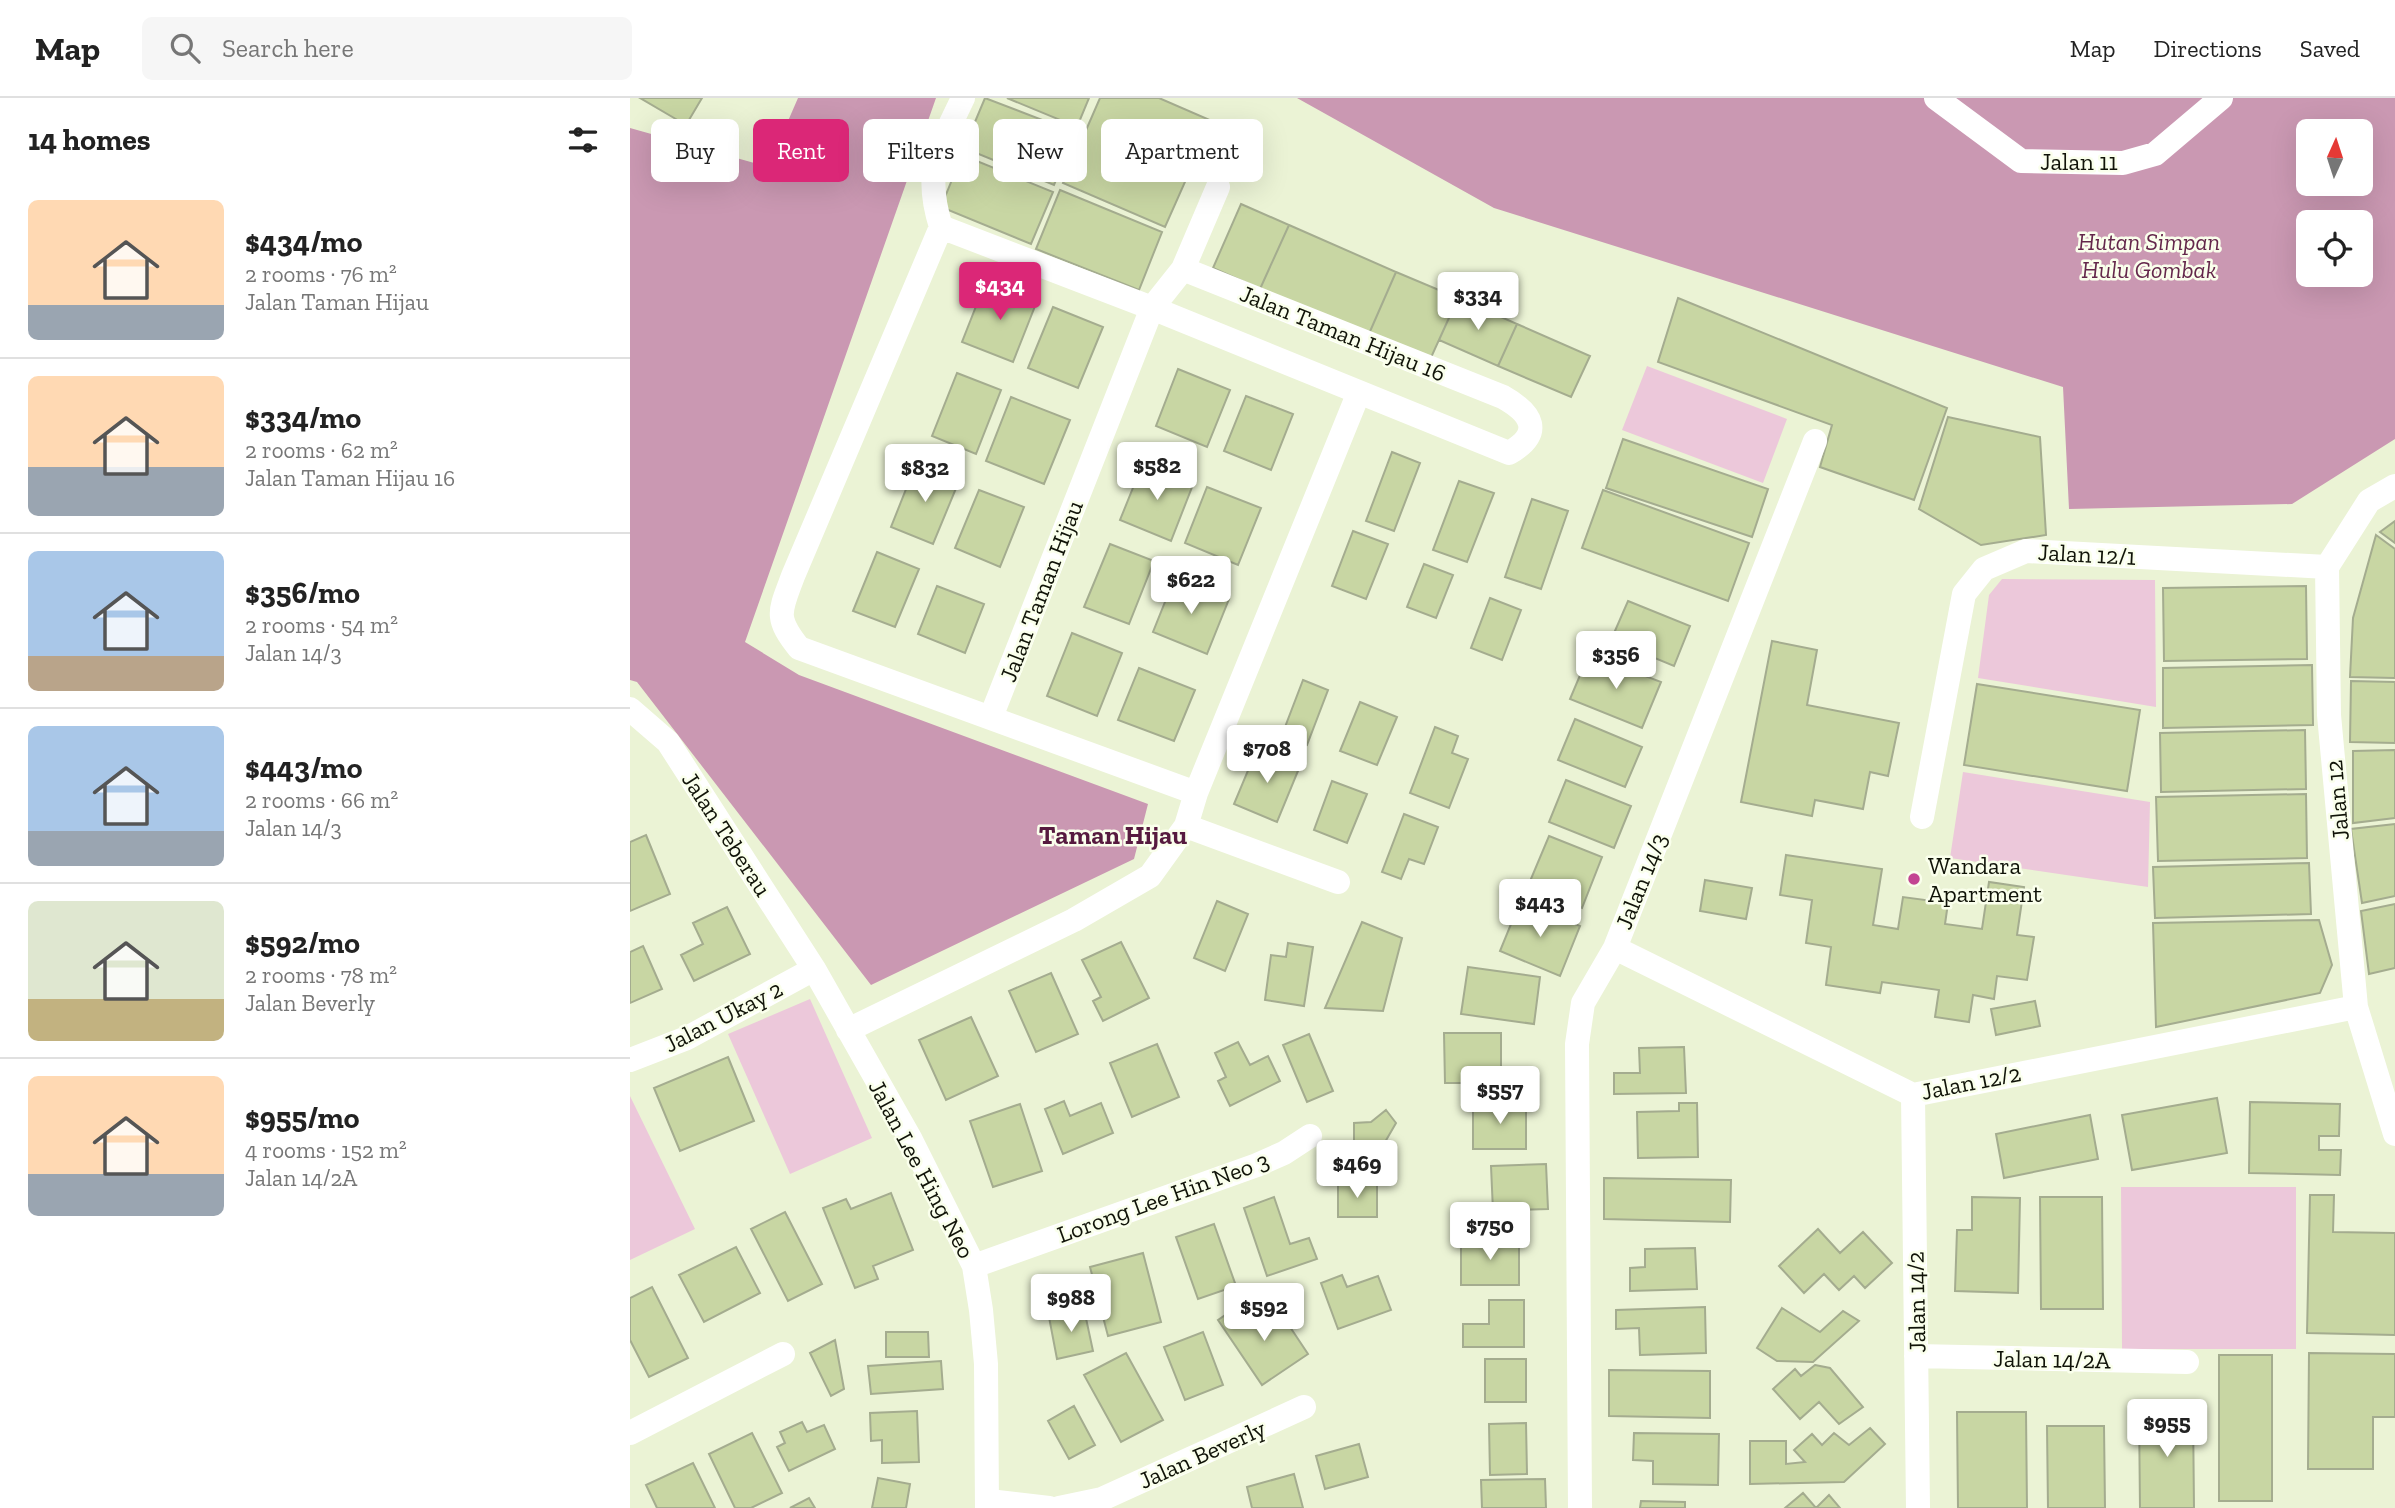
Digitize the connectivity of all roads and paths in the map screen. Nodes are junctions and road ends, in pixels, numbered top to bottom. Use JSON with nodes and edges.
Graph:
{"nodes":[{"id":1,"x":963,"y":98,"type":"edge"},
{"id":2,"x":1936,"y":98,"type":"edge"},
{"id":3,"x":2221,"y":98,"type":"edge"},
{"id":4,"x":1217,"y":187,"type":"dead end"},
{"id":5,"x":941,"y":227,"type":"junction"},
{"id":6,"x":1183,"y":270,"type":"junction"},
{"id":7,"x":1152,"y":308,"type":"junction"},
{"id":8,"x":1359,"y":392,"type":"junction"},
{"id":9,"x":1815,"y":441,"type":"dead end"},
{"id":10,"x":2395,"y":486,"type":"edge"},
{"id":11,"x":2327,"y":567,"type":"junction"},
{"id":12,"x":630,"y":709,"type":"edge"},
{"id":13,"x":991,"y":717,"type":"junction"},
{"id":14,"x":1196,"y":793,"type":"junction"},
{"id":15,"x":1922,"y":817,"type":"dead end"},
{"id":16,"x":1186,"y":826,"type":"junction"},
{"id":17,"x":1338,"y":882,"type":"dead end"},
{"id":18,"x":1615,"y":948,"type":"junction"},
{"id":19,"x":814,"y":969,"type":"junction"},
{"id":20,"x":2356,"y":1007,"type":"junction"},
{"id":21,"x":848,"y":1030,"type":"junction"},
{"id":22,"x":630,"y":1059,"type":"edge"},
{"id":23,"x":1913,"y":1095,"type":"junction"},
{"id":24,"x":2395,"y":1134,"type":"edge"},
{"id":25,"x":1310,"y":1136,"type":"dead end"},
{"id":26,"x":974,"y":1266,"type":"junction"},
{"id":27,"x":783,"y":1354,"type":"dead end"},
{"id":28,"x":1916,"y":1356,"type":"junction"},
{"id":29,"x":2187,"y":1362,"type":"dead end"},
{"id":30,"x":1304,"y":1408,"type":"dead end"},
{"id":31,"x":630,"y":1433,"type":"edge"},
{"id":32,"x":988,"y":1505,"type":"edge"},
{"id":33,"x":1049,"y":1508,"type":"edge"},
{"id":34,"x":1059,"y":1508,"type":"edge"},
{"id":35,"x":1580,"y":1508,"type":"edge"},
{"id":36,"x":1918,"y":1508,"type":"edge"}],
"edges":[{"from":1,"to":5,"type":"street"},
{"from":2,"to":3,"type":"street","name":"Jalan 11"},
{"from":4,"to":6,"type":"street","name":"Jalan Taman Hijau"},
{"from":5,"to":7,"type":"street"},
{"from":5,"to":13,"type":"street"},
{"from":6,"to":7,"type":"street","name":"Jalan Taman Hijau"},
{"from":6,"to":8,"type":"street","name":"Jalan Taman Hijau 16"},
{"from":7,"to":8,"type":"street"},
{"from":7,"to":13,"type":"street","name":"Jalan Taman Hijau"},
{"from":8,"to":14,"type":"street"},
{"from":9,"to":18,"type":"street","name":"Jalan 14/3"},
{"from":10,"to":11,"type":"street"},
{"from":11,"to":15,"type":"street","name":"Jalan 12/1"},
{"from":11,"to":20,"type":"street","name":"Jalan 12"},
{"from":12,"to":19,"type":"street","name":"Jalan Teberau"},
{"from":13,"to":14,"type":"street"},
{"from":14,"to":16,"type":"street"},
{"from":16,"to":17,"type":"street"},
{"from":16,"to":21,"type":"street"},
{"from":18,"to":23,"type":"street","name":"Jalan 12/2"},
{"from":18,"to":35,"type":"street","name":"Jalan 14/3"},
{"from":19,"to":21,"type":"street","name":"Jalan Lee Hing Neo"},
{"from":19,"to":22,"type":"street","name":"Jalan Ukay 2"},
{"from":20,"to":23,"type":"street","name":"Jalan 12/2"},
{"from":20,"to":24,"type":"street","name":"Jalan 12"},
{"from":21,"to":26,"type":"street","name":"Jalan Lee Hing Neo"},
{"from":23,"to":28,"type":"street","name":"Jalan 14/2"},
{"from":25,"to":26,"type":"street","name":"Lorong Lee Hin Neo 3"},
{"from":26,"to":32,"type":"street","name":"Jalan Lee Hing Neo"},
{"from":27,"to":31,"type":"street"},
{"from":28,"to":29,"type":"street","name":"Jalan 14/2A"},
{"from":28,"to":36,"type":"street","name":"Jalan 14/2"},
{"from":30,"to":34,"type":"street","name":"Jalan Beverly"},
{"from":32,"to":33,"type":"street"}]}
